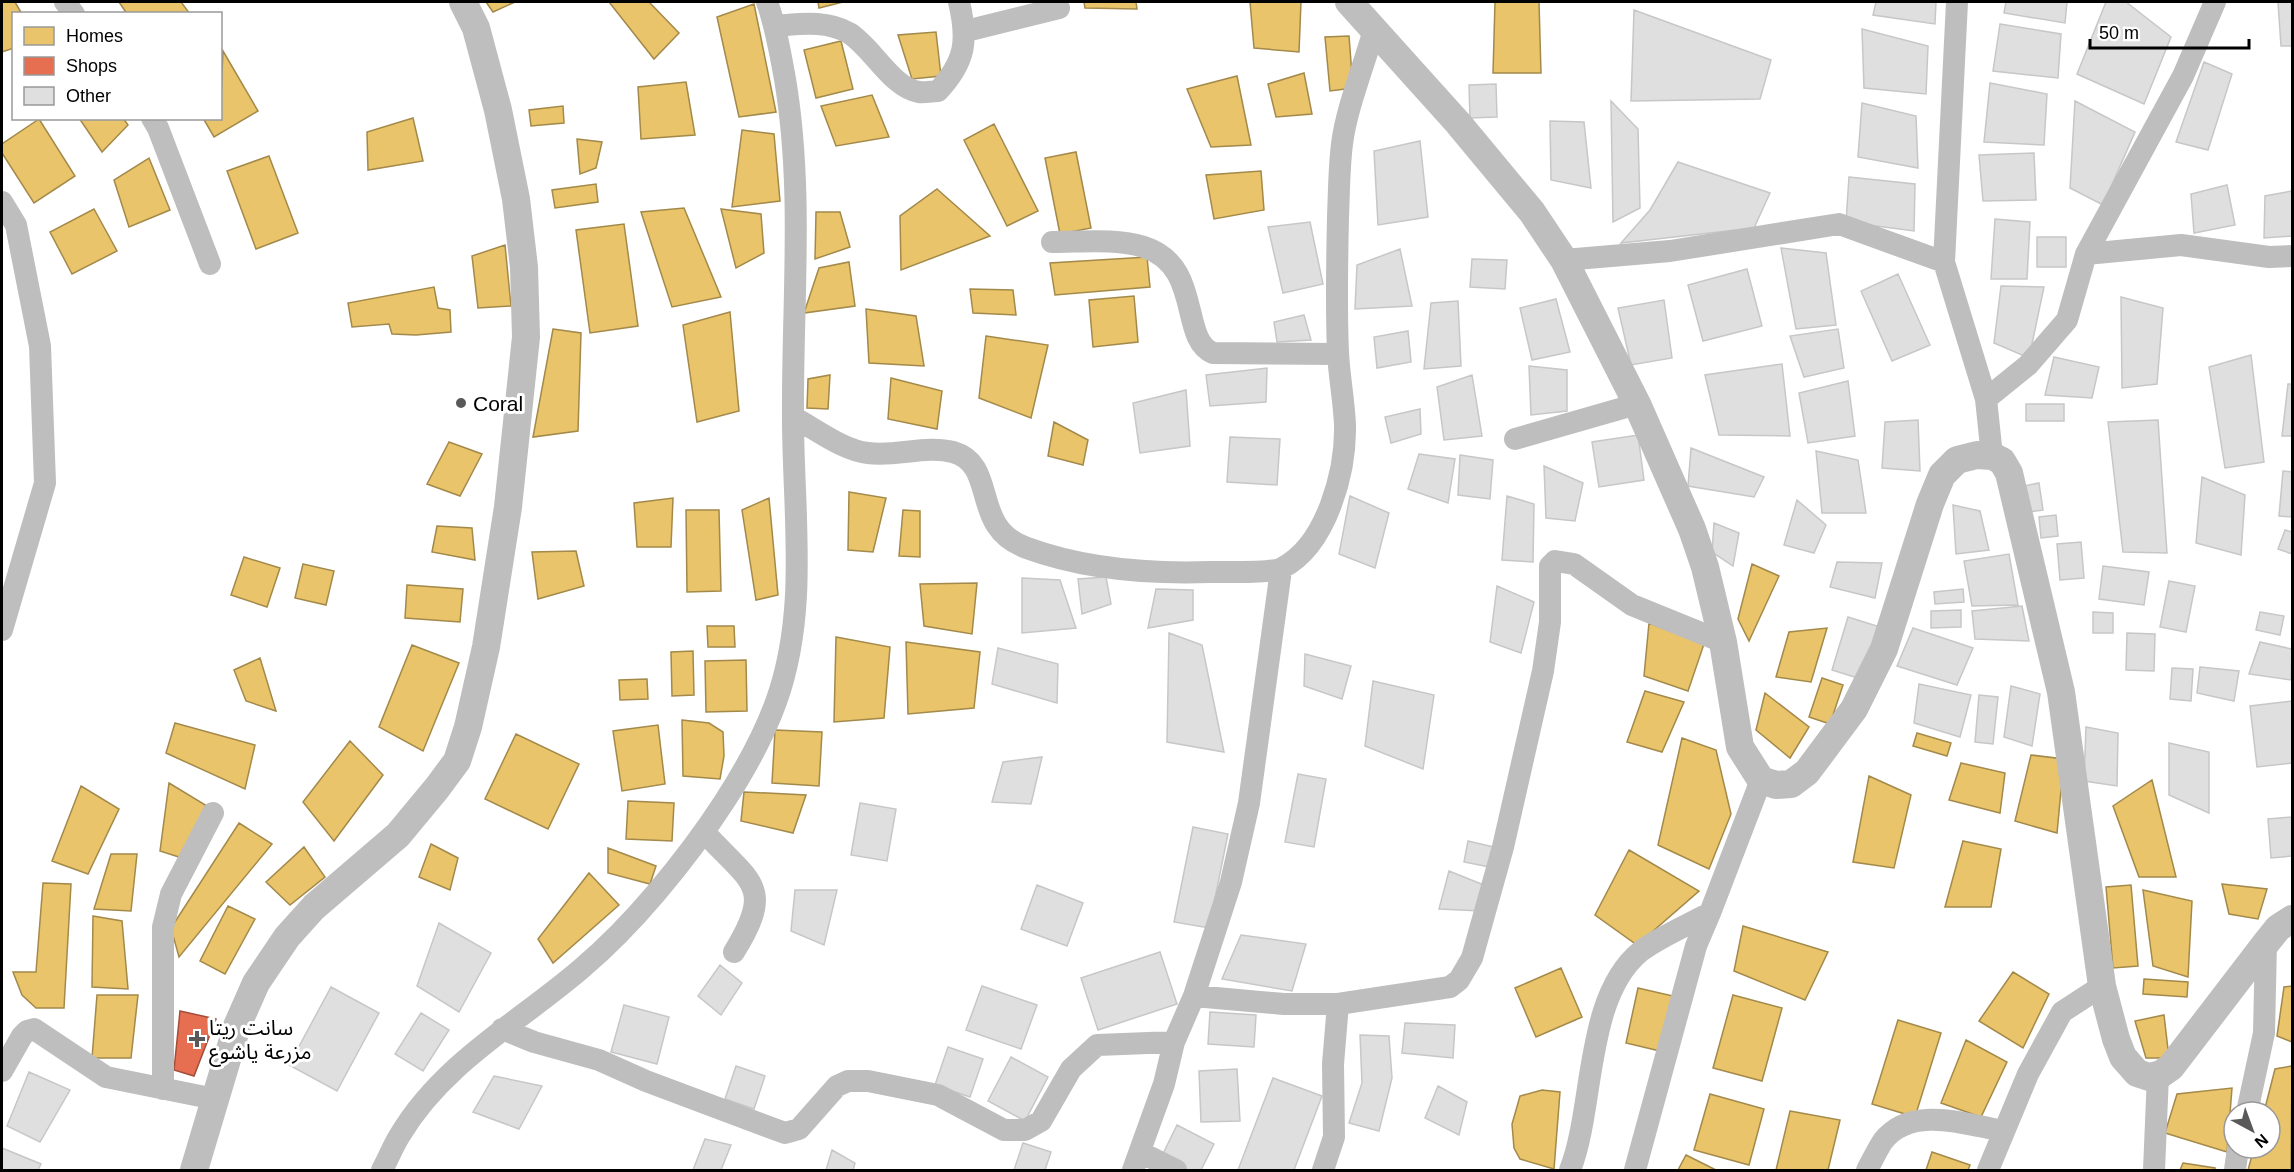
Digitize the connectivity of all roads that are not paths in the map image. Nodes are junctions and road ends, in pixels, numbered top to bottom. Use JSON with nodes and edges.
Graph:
{"nodes":[{"id":1,"x":463,"y":2,"type":"edge"},
{"id":2,"x":767,"y":2,"type":"edge"},
{"id":3,"x":959,"y":2,"type":"edge"},
{"id":4,"x":1348,"y":2,"type":"edge"},
{"id":5,"x":1957,"y":2,"type":"edge"},
{"id":6,"x":2215,"y":2,"type":"edge"},
{"id":7,"x":1059,"y":8,"type":"dead end"},
{"id":8,"x":776,"y":26,"type":"junction"},
{"id":9,"x":1374,"y":30,"type":"junction"},
{"id":10,"x":966,"y":31,"type":"junction"},
{"id":11,"x":153,"y":120,"type":"edge"},
{"id":12,"x":2,"y":202,"type":"edge"},
{"id":13,"x":1052,"y":242,"type":"dead end"},
{"id":14,"x":2086,"y":254,"type":"junction"},
{"id":15,"x":2292,"y":256,"type":"edge"},
{"id":16,"x":1564,"y":260,"type":"junction"},
{"id":17,"x":1944,"y":262,"type":"junction"},
{"id":18,"x":210,"y":264,"type":"dead end"},
{"id":19,"x":1338,"y":354,"type":"junction"},
{"id":20,"x":1986,"y":399,"type":"junction"},
{"id":21,"x":1637,"y":404,"type":"junction"},
{"id":22,"x":793,"y":417,"type":"junction"},
{"id":23,"x":1515,"y":439,"type":"dead end"},
{"id":24,"x":1992,"y":456,"type":"junction"},
{"id":25,"x":1281,"y":570,"type":"junction"},
{"id":26,"x":2,"y":630,"type":"edge"},
{"id":27,"x":1723,"y":642,"type":"junction"},
{"id":28,"x":1761,"y":780,"type":"junction"},
{"id":29,"x":213,"y":813,"type":"dead end"},
{"id":30,"x":704,"y":832,"type":"junction"},
{"id":31,"x":1710,"y":913,"type":"junction"},
{"id":32,"x":2292,"y":919,"type":"edge"},
{"id":33,"x":2266,"y":943,"type":"junction"},
{"id":34,"x":734,"y":952,"type":"dead end"},
{"id":35,"x":2102,"y":986,"type":"junction"},
{"id":36,"x":1194,"y":996,"type":"junction"},
{"id":37,"x":1338,"y":1004,"type":"junction"},
{"id":38,"x":502,"y":1029,"type":"junction"},
{"id":39,"x":1174,"y":1042,"type":"junction"},
{"id":40,"x":2,"y":1071,"type":"edge"},
{"id":41,"x":2158,"y":1075,"type":"junction"},
{"id":42,"x":163,"y":1089,"type":"junction"},
{"id":43,"x":215,"y":1099,"type":"junction"},
{"id":44,"x":2250,"y":1100,"type":"edge"},
{"id":45,"x":2002,"y":1131,"type":"junction"},
{"id":46,"x":1136,"y":1161,"type":"edge"},
{"id":47,"x":194,"y":1170,"type":"edge"},
{"id":48,"x":382,"y":1170,"type":"edge"},
{"id":49,"x":1176,"y":1170,"type":"edge"},
{"id":50,"x":1323,"y":1170,"type":"edge"},
{"id":51,"x":1570,"y":1170,"type":"edge"},
{"id":52,"x":1635,"y":1170,"type":"edge"},
{"id":53,"x":1867,"y":1170,"type":"edge"},
{"id":54,"x":1988,"y":1170,"type":"edge"},
{"id":55,"x":2154,"y":1170,"type":"edge"}],
"edges":[{"from":1,"to":43,"type":"street"},
{"from":2,"to":8,"type":"street"},
{"from":3,"to":10,"type":"street"},
{"from":4,"to":9,"type":"street"},
{"from":5,"to":17,"type":"street"},
{"from":6,"to":14,"type":"street"},
{"from":7,"to":10,"type":"street"},
{"from":8,"to":10,"type":"street"},
{"from":8,"to":22,"type":"street"},
{"from":9,"to":16,"type":"street"},
{"from":9,"to":19,"type":"street"},
{"from":11,"to":18,"type":"street"},
{"from":12,"to":26,"type":"street"},
{"from":13,"to":19,"type":"street"},
{"from":14,"to":15,"type":"street"},
{"from":14,"to":20,"type":"street"},
{"from":16,"to":17,"type":"street"},
{"from":16,"to":21,"type":"street"},
{"from":17,"to":20,"type":"street"},
{"from":19,"to":25,"type":"street"},
{"from":20,"to":24,"type":"street"},
{"from":21,"to":23,"type":"street"},
{"from":21,"to":27,"type":"street"},
{"from":22,"to":25,"type":"street"},
{"from":22,"to":30,"type":"street"},
{"from":24,"to":28,"type":"street"},
{"from":24,"to":35,"type":"street"},
{"from":25,"to":36,"type":"street"},
{"from":27,"to":28,"type":"street"},
{"from":27,"to":37,"type":"street"},
{"from":28,"to":31,"type":"street"},
{"from":29,"to":42,"type":"street"},
{"from":30,"to":34,"type":"street"},
{"from":30,"to":38,"type":"street"},
{"from":31,"to":51,"type":"street"},
{"from":31,"to":52,"type":"street"},
{"from":32,"to":33,"type":"street"},
{"from":33,"to":41,"type":"street"},
{"from":33,"to":44,"type":"street"},
{"from":35,"to":41,"type":"street"},
{"from":35,"to":45,"type":"street"},
{"from":36,"to":37,"type":"street"},
{"from":36,"to":39,"type":"street"},
{"from":37,"to":50,"type":"street"},
{"from":38,"to":39,"type":"street"},
{"from":38,"to":48,"type":"street"},
{"from":39,"to":46,"type":"street"},
{"from":40,"to":42,"type":"street"},
{"from":41,"to":55,"type":"street"},
{"from":42,"to":43,"type":"street"},
{"from":43,"to":47,"type":"street"},
{"from":45,"to":53,"type":"street"},
{"from":45,"to":54,"type":"street"},
{"from":46,"to":49,"type":"street"}]}
